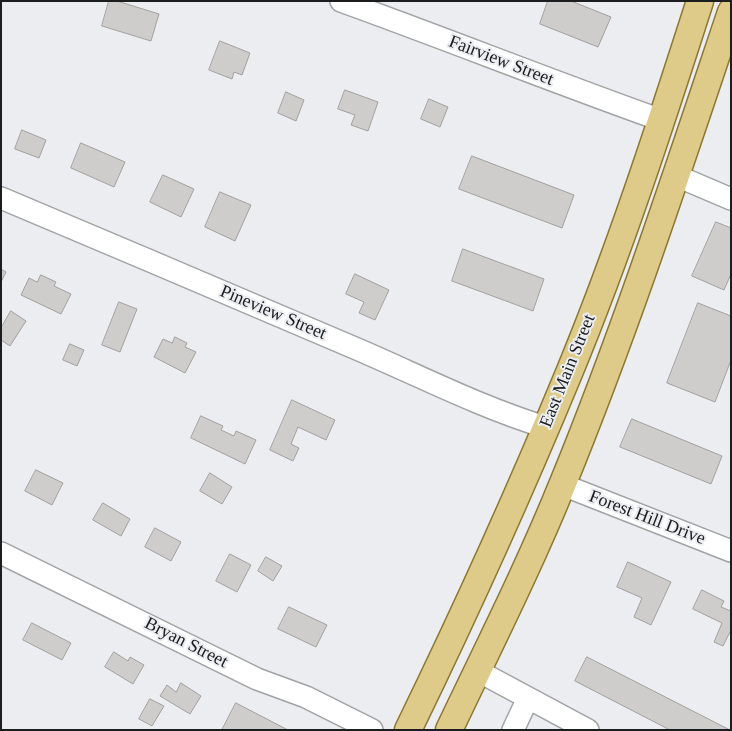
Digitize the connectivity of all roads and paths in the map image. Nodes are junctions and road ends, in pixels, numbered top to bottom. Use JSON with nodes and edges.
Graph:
{"nodes":[{"id":1,"x":341,"y":1,"type":"edge"},
{"id":2,"x":700,"y":1,"type":"edge"},
{"id":3,"x":731,"y":12,"type":"edge"},
{"id":4,"x":662,"y":120,"type":"junction"},
{"id":5,"x":676,"y":176,"type":"junction"},
{"id":6,"x":1,"y":198,"type":"edge"},
{"id":7,"x":731,"y":198,"type":"edge"},
{"id":8,"x":546,"y":427,"type":"junction"},
{"id":9,"x":563,"y":485,"type":"junction"},
{"id":10,"x":731,"y":551,"type":"edge"},
{"id":11,"x":1,"y":553,"type":"edge"},
{"id":12,"x":478,"y":671,"type":"junction"},
{"id":13,"x":528,"y":698,"type":"junction"},
{"id":14,"x":372,"y":730,"type":"edge"},
{"id":15,"x":408,"y":730,"type":"edge"},
{"id":16,"x":449,"y":730,"type":"edge"},
{"id":17,"x":513,"y":730,"type":"edge"},
{"id":18,"x":588,"y":730,"type":"edge"}],
"edges":[{"from":1,"to":4,"type":"street","name":"Fairview Street"},
{"from":2,"to":4,"type":"main road","name":"East Main Street"},
{"from":3,"to":5,"type":"main road","name":"East Main Street"},
{"from":4,"to":8,"type":"main road","name":"East Main Street"},
{"from":5,"to":7,"type":"street"},
{"from":5,"to":9,"type":"main road","name":"East Main Street"},
{"from":6,"to":8,"type":"street","name":"Pineview Street"},
{"from":8,"to":15,"type":"main road","name":"East Main Street"},
{"from":9,"to":10,"type":"street","name":"Forest Hill Drive"},
{"from":9,"to":12,"type":"main road","name":"East Main Street"},
{"from":11,"to":14,"type":"street","name":"Bryan Street"},
{"from":12,"to":13,"type":"street"},
{"from":12,"to":16,"type":"main road","name":"East Main Street"},
{"from":13,"to":17,"type":"street"},
{"from":13,"to":18,"type":"street"}]}
